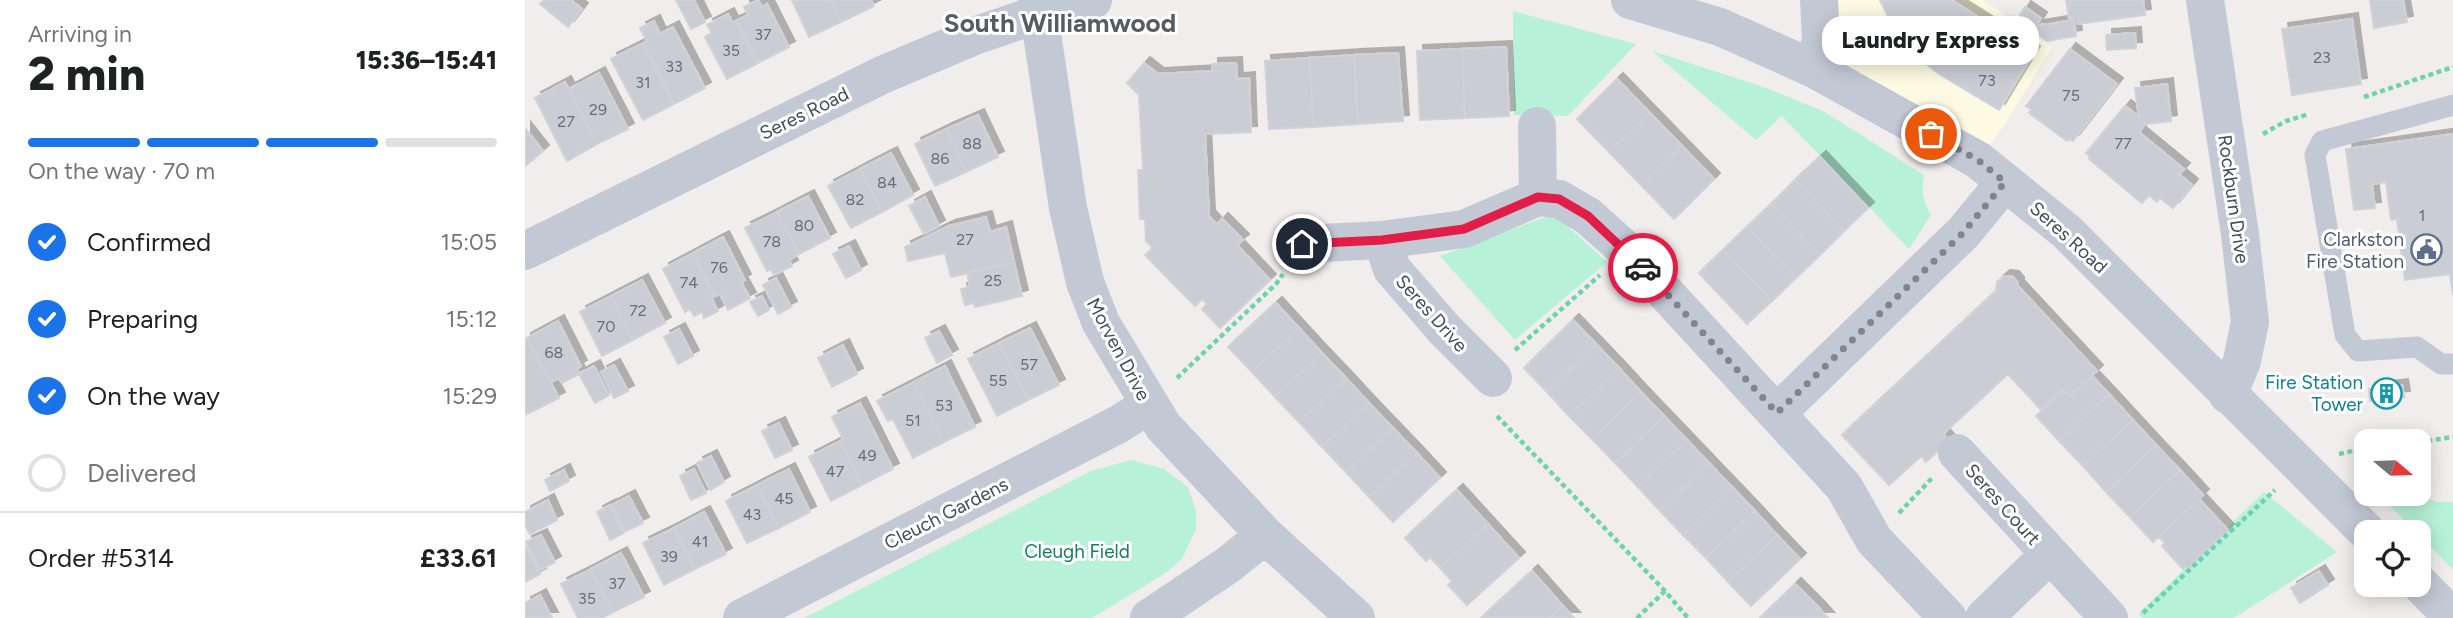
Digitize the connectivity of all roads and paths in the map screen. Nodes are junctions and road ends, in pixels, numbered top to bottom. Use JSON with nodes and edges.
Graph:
{"nodes":[{"id":1,"x":1093,"y":0,"type":"edge"},
{"id":2,"x":1630,"y":0,"type":"edge"},
{"id":3,"x":1819,"y":0,"type":"edge"},
{"id":4,"x":2205,"y":0,"type":"edge"},
{"id":5,"x":1038,"y":7,"type":"edge"},
{"id":6,"x":1814,"y":69,"type":"junction"},
{"id":7,"x":2453,"y":105,"type":"edge"},
{"id":8,"x":1537,"y":126,"type":"dead end"},
{"id":9,"x":2005,"y":182,"type":"junction"},
{"id":10,"x":1538,"y":197,"type":"junction"},
{"id":11,"x":1382,"y":240,"type":"junction"},
{"id":12,"x":1302,"y":244,"type":"joint"},
{"id":13,"x":525,"y":251,"type":"edge"},
{"id":14,"x":1627,"y":251,"type":"junction"},
{"id":15,"x":2453,"y":364,"type":"edge"},
{"id":16,"x":1493,"y":378,"type":"junction"},
{"id":17,"x":2228,"y":395,"type":"junction"},
{"id":18,"x":1149,"y":405,"type":"junction"},
{"id":19,"x":1777,"y":413,"type":"junction"},
{"id":20,"x":2453,"y":437,"type":"edge"},
{"id":21,"x":2431,"y":440,"type":"edge"},
{"id":22,"x":1957,"y":453,"type":"joint"},
{"id":23,"x":2300,"y":466,"type":"junction"},
{"id":24,"x":2355,"y":520,"type":"edge"},
{"id":25,"x":1265,"y":535,"type":"junction"},
{"id":26,"x":1874,"y":540,"type":"junction"},
{"id":27,"x":2049,"y":555,"type":"junction"},
{"id":28,"x":1665,"y":591,"type":"junction"},
{"id":29,"x":2431,"y":595,"type":"edge"},
{"id":30,"x":742,"y":618,"type":"edge"},
{"id":31,"x":1149,"y":618,"type":"edge"},
{"id":32,"x":1356,"y":618,"type":"edge"},
{"id":33,"x":1637,"y":618,"type":"edge"},
{"id":34,"x":1688,"y":618,"type":"edge"},
{"id":35,"x":1948,"y":618,"type":"edge"},
{"id":36,"x":1984,"y":618,"type":"edge"},
{"id":37,"x":2109,"y":618,"type":"edge"},
{"id":38,"x":2137,"y":618,"type":"edge"},
{"id":39,"x":2453,"y":618,"type":"edge"}],
"edges":[{"from":1,"to":5,"type":"street","name":"Seres Road"},
{"from":2,"to":6,"type":"street","name":"Seres Road"},
{"from":3,"to":6,"type":"street"},
{"from":4,"to":17,"type":"street","name":"Rockburn Drive"},
{"from":5,"to":13,"type":"street","name":"Seres Road"},
{"from":5,"to":18,"type":"street","name":"Morven Drive"},
{"from":6,"to":9,"type":"street","name":"Seres Road"},
{"from":7,"to":15,"type":"lane"},
{"from":8,"to":10,"type":"street"},
{"from":9,"to":17,"type":"street","name":"Seres Road"},
{"from":9,"to":19,"type":"street"},
{"from":10,"to":11,"type":"street"},
{"from":10,"to":14,"type":"street"},
{"from":11,"to":12,"type":"street"},
{"from":11,"to":16,"type":"street","name":"Seres Drive"},
{"from":12,"to":18,"type":"path"},
{"from":14,"to":16,"type":"path"},
{"from":14,"to":19,"type":"street"},
{"from":16,"to":28,"type":"path"},
{"from":17,"to":23,"type":"street","name":"Seres Road"},
{"from":18,"to":25,"type":"street","name":"Morven Drive"},
{"from":18,"to":30,"type":"street","name":"Cleuch Gardens"},
{"from":19,"to":26,"type":"street"},
{"from":20,"to":21,"type":"path"},
{"from":22,"to":26,"type":"path"},
{"from":22,"to":27,"type":"street","name":"Seres Court"},
{"from":23,"to":24,"type":"street","name":"Seres Road"},
{"from":23,"to":38,"type":"path"},
{"from":25,"to":31,"type":"street"},
{"from":25,"to":32,"type":"street","name":"Morven Drive"},
{"from":26,"to":35,"type":"street"},
{"from":27,"to":36,"type":"street","name":"Seres Court"},
{"from":27,"to":37,"type":"street","name":"Seres Court"},
{"from":28,"to":33,"type":"path"},
{"from":28,"to":34,"type":"path"},
{"from":29,"to":39,"type":"street"}]}
